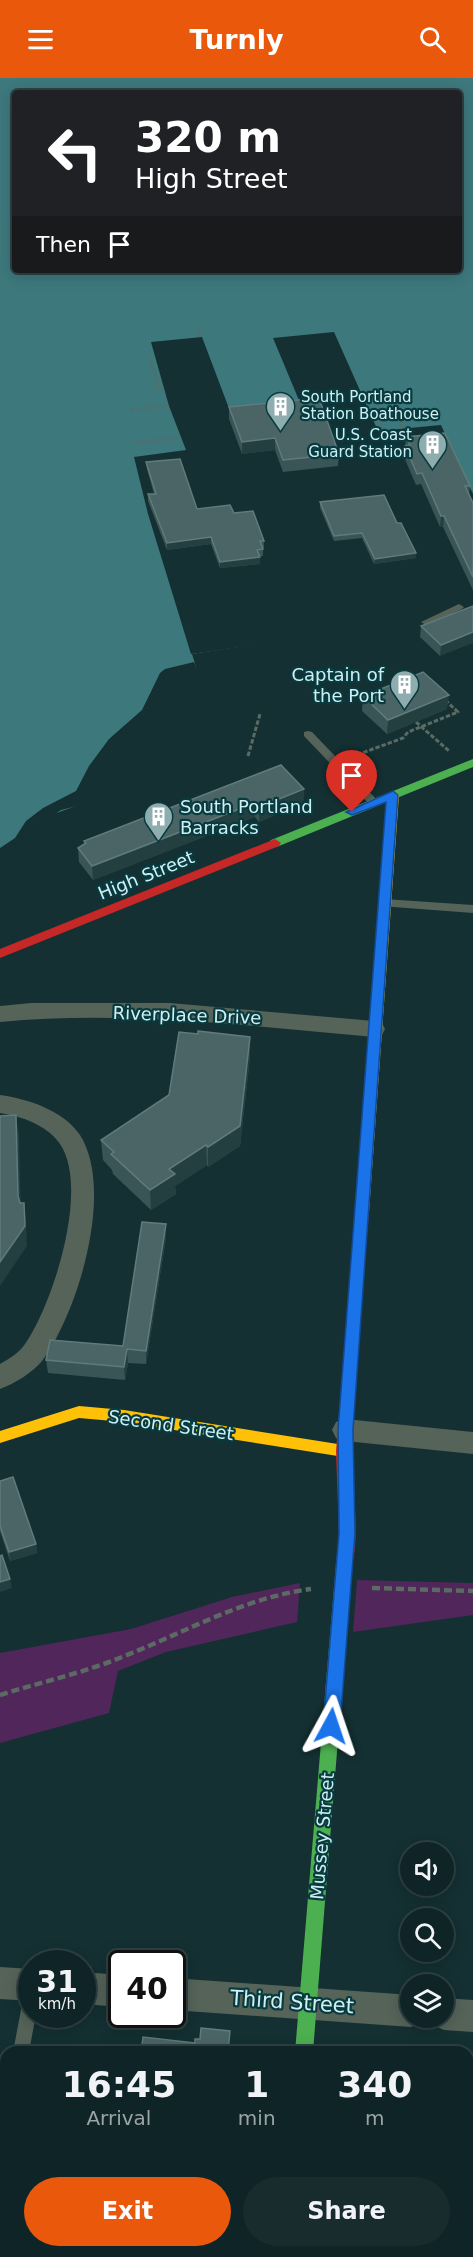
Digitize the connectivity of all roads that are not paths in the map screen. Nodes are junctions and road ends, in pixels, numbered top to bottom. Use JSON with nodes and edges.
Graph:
{"nodes":[{"id":1,"x":459,"y":607,"type":"dead end"},
{"id":2,"x":426,"y":622,"type":"edge"},
{"id":3,"x":308,"y":734,"type":"dead end"},
{"id":4,"x":473,"y":763,"type":"edge"},
{"id":5,"x":393,"y":795,"type":"junction"},
{"id":6,"x":374,"y":803,"type":"junction"},
{"id":7,"x":384,"y":903,"type":"junction"},
{"id":8,"x":473,"y":909,"type":"edge"},
{"id":9,"x":0,"y":954,"type":"edge"},
{"id":10,"x":0,"y":1014,"type":"edge"},
{"id":11,"x":374,"y":1029,"type":"junction"},
{"id":12,"x":0,"y":1104,"type":"edge"},
{"id":13,"x":0,"y":1378,"type":"edge"},
{"id":14,"x":0,"y":1437,"type":"edge"},
{"id":15,"x":345,"y":1441,"type":"junction"},
{"id":16,"x":473,"y":1443,"type":"edge"},
{"id":17,"x":0,"y":1983,"type":"edge"},
{"id":18,"x":18,"y":1984,"type":"edge"},
{"id":19,"x":186,"y":1995,"type":"edge"},
{"id":20,"x":308,"y":2003,"type":"junction"},
{"id":21,"x":400,"y":2010,"type":"edge"},
{"id":22,"x":454,"y":2015,"type":"edge"},
{"id":23,"x":473,"y":2016,"type":"edge"},
{"id":24,"x":26,"y":2028,"type":"edge"},
{"id":25,"x":22,"y":2046,"type":"edge"},
{"id":26,"x":304,"y":2046,"type":"edge"}],
"edges":[{"from":1,"to":2,"type":"lane"},
{"from":3,"to":6,"type":"lane"},
{"from":4,"to":5,"type":"street","name":"High Street"},
{"from":5,"to":6,"type":"street","name":"High Street"},
{"from":5,"to":7,"type":"street","name":"Mussey Street"},
{"from":6,"to":9,"type":"street","name":"High Street"},
{"from":7,"to":8,"type":"lane"},
{"from":7,"to":11,"type":"street","name":"Mussey Street"},
{"from":10,"to":11,"type":"street","name":"Riverplace Drive"},
{"from":11,"to":15,"type":"street","name":"Mussey Street"},
{"from":12,"to":13,"type":"street"},
{"from":14,"to":15,"type":"street","name":"Second Street"},
{"from":15,"to":16,"type":"street","name":"Second Street"},
{"from":15,"to":20,"type":"street","name":"Mussey Street"},
{"from":17,"to":18,"type":"street"},
{"from":19,"to":20,"type":"street","name":"Third Street"},
{"from":20,"to":21,"type":"street","name":"Third Street"},
{"from":20,"to":26,"type":"street","name":"Mussey Street"},
{"from":22,"to":23,"type":"street"},
{"from":24,"to":25,"type":"lane"}]}
